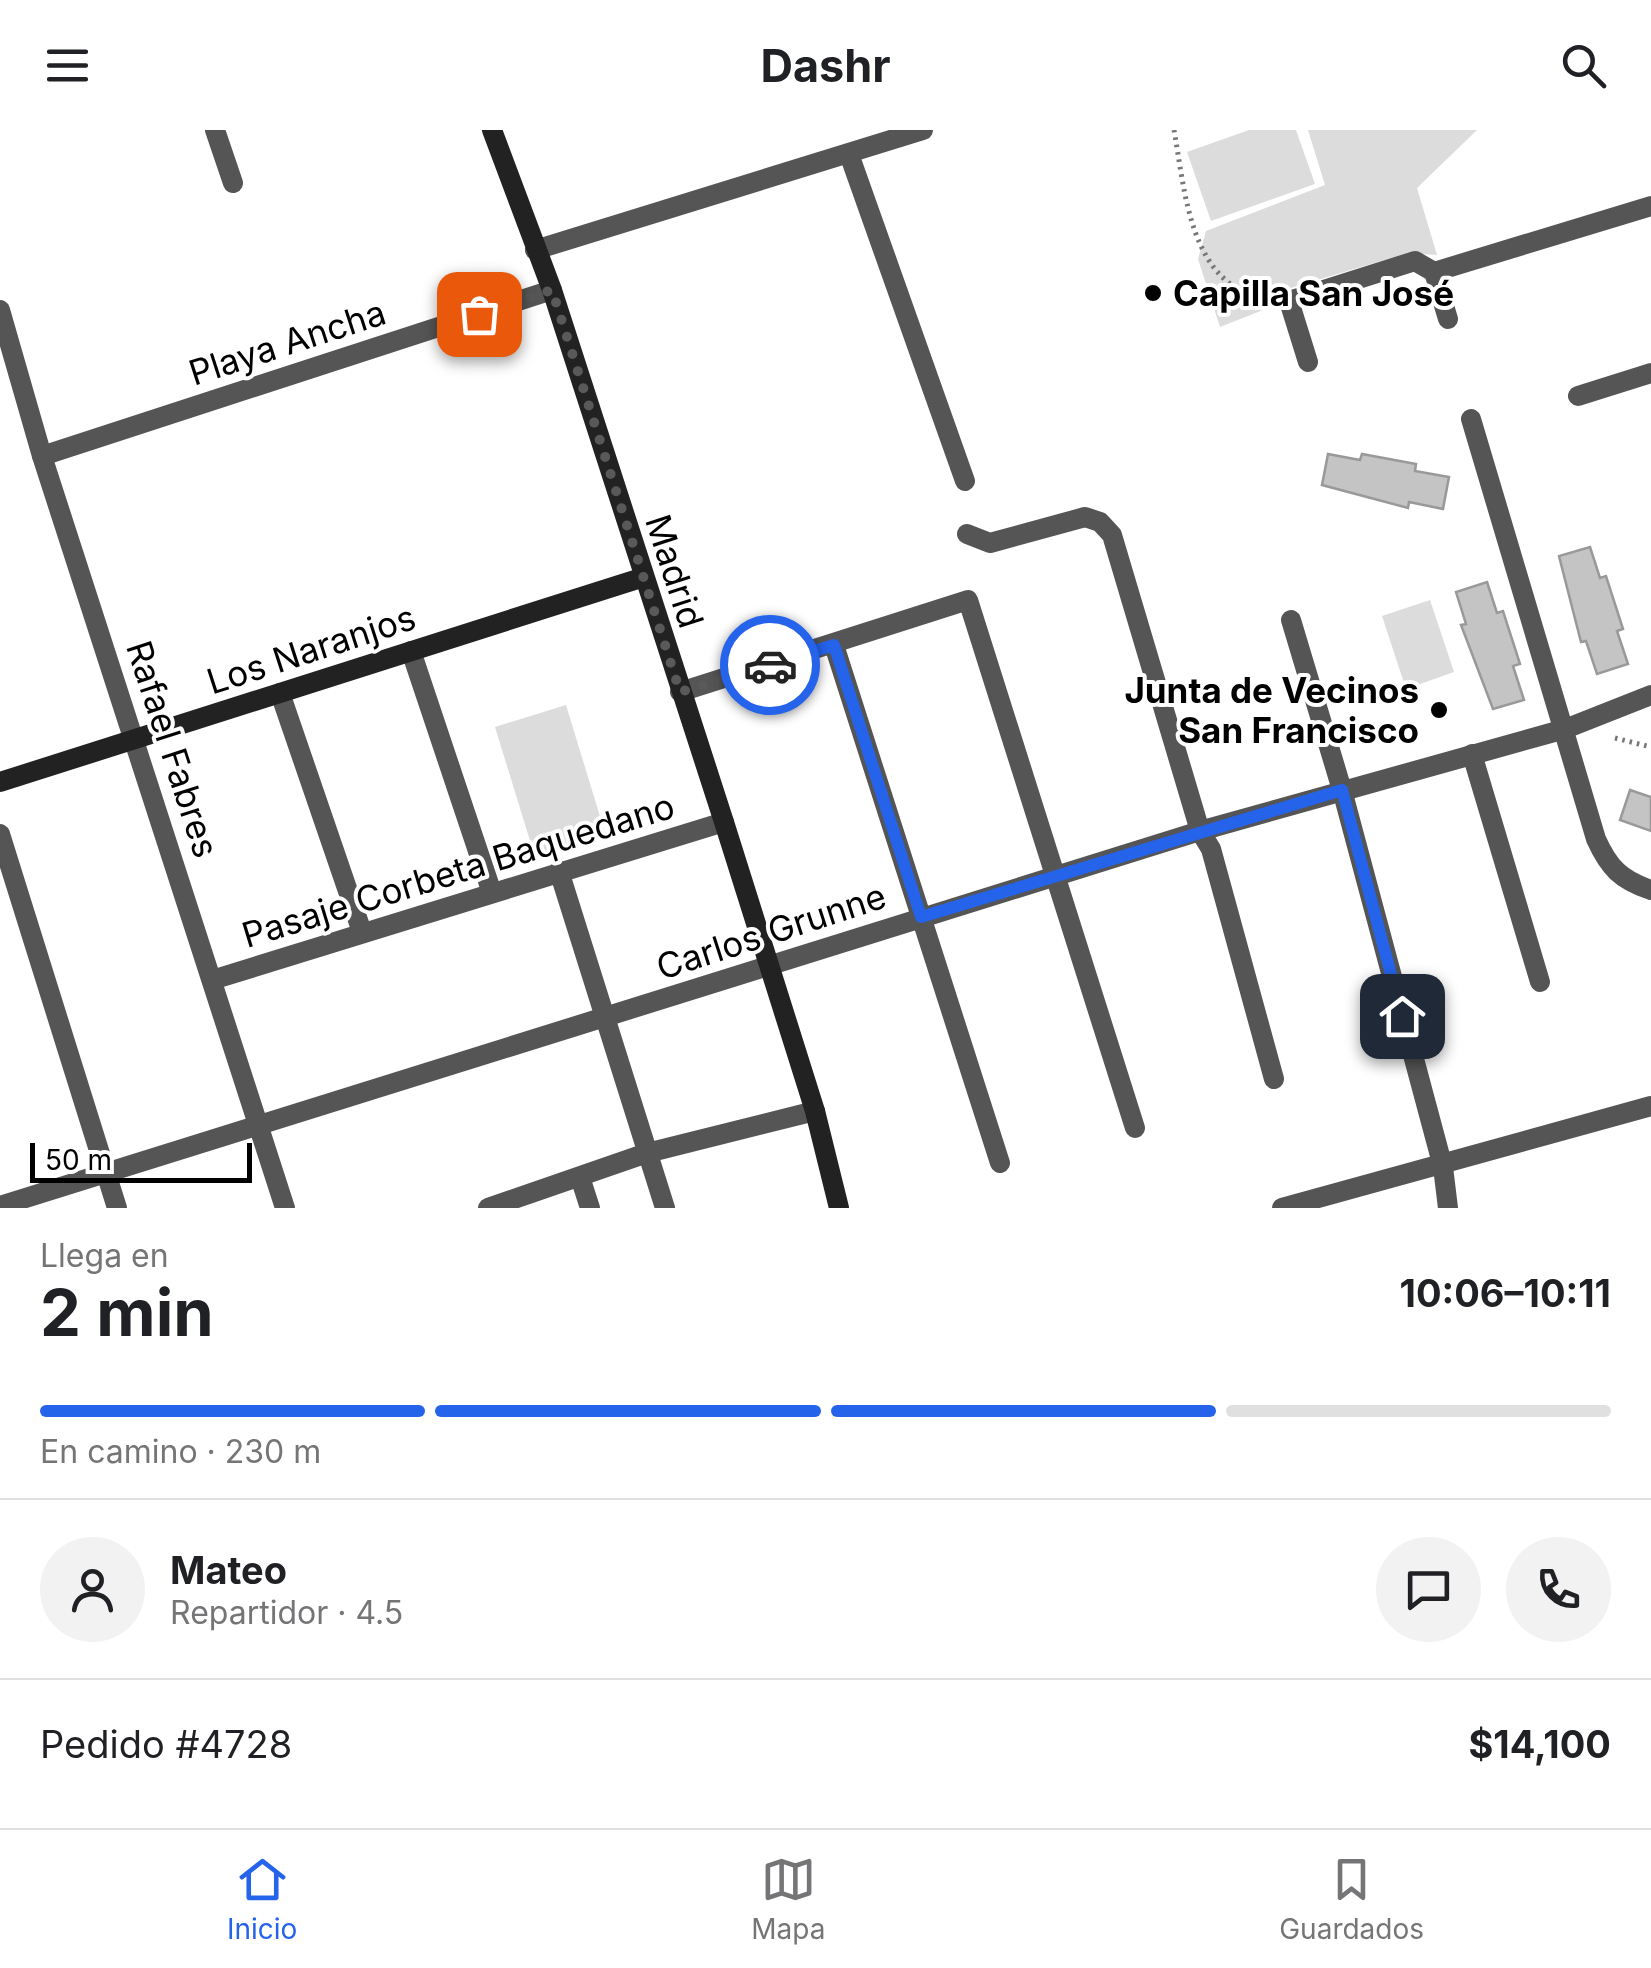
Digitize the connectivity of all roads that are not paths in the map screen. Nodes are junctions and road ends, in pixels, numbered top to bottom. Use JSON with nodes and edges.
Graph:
{"nodes":[{"id":1,"x":215,"y":130,"type":"edge"},
{"id":2,"x":492,"y":130,"type":"edge"},
{"id":3,"x":924,"y":130,"type":"edge"},
{"id":4,"x":849,"y":154,"type":"junction"},
{"id":5,"x":232,"y":183,"type":"dead end"},
{"id":6,"x":1651,"y":206,"type":"edge"},
{"id":7,"x":536,"y":250,"type":"junction"},
{"id":8,"x":1434,"y":272,"type":"junction"},
{"id":9,"x":552,"y":290,"type":"junction"},
{"id":10,"x":0,"y":310,"type":"edge"},
{"id":11,"x":1448,"y":318,"type":"dead end"},
{"id":12,"x":1308,"y":362,"type":"dead end"},
{"id":13,"x":1649,"y":380,"type":"edge"},
{"id":14,"x":1578,"y":396,"type":"dead end"},
{"id":15,"x":1472,"y":419,"type":"dead end"},
{"id":16,"x":42,"y":456,"type":"junction"},
{"id":17,"x":965,"y":480,"type":"dead end"},
{"id":18,"x":967,"y":534,"type":"dead end"},
{"id":19,"x":641,"y":578,"type":"junction"},
{"id":20,"x":1291,"y":620,"type":"dead end"},
{"id":21,"x":834,"y":645,"type":"junction"},
{"id":22,"x":411,"y":652,"type":"junction"},
{"id":23,"x":680,"y":692,"type":"junction"},
{"id":24,"x":280,"y":693,"type":"junction"},
{"id":25,"x":1651,"y":695,"type":"edge"},
{"id":26,"x":1565,"y":729,"type":"junction"},
{"id":27,"x":136,"y":738,"type":"junction"},
{"id":28,"x":1472,"y":754,"type":"junction"},
{"id":29,"x":0,"y":782,"type":"edge"},
{"id":30,"x":1342,"y":790,"type":"junction"},
{"id":31,"x":724,"y":822,"type":"junction"},
{"id":32,"x":1200,"y":831,"type":"junction"},
{"id":33,"x":0,"y":834,"type":"edge"},
{"id":34,"x":559,"y":871,"type":"junction"},
{"id":35,"x":1055,"y":876,"type":"junction"},
{"id":36,"x":1651,"y":890,"type":"edge"},
{"id":37,"x":492,"y":893,"type":"junction"},
{"id":38,"x":921,"y":917,"type":"junction"},
{"id":39,"x":362,"y":932,"type":"junction"},
{"id":40,"x":768,"y":967,"type":"junction"},
{"id":41,"x":212,"y":980,"type":"junction"},
{"id":42,"x":1540,"y":982,"type":"dead end"},
{"id":43,"x":605,"y":1018,"type":"junction"},
{"id":44,"x":1274,"y":1079,"type":"dead end"},
{"id":45,"x":1651,"y":1106,"type":"edge"},
{"id":46,"x":815,"y":1111,"type":"junction"},
{"id":47,"x":259,"y":1126,"type":"junction"},
{"id":48,"x":1135,"y":1128,"type":"dead end"},
{"id":49,"x":647,"y":1154,"type":"junction"},
{"id":50,"x":1000,"y":1163,"type":"dead end"},
{"id":51,"x":1443,"y":1166,"type":"junction"},
{"id":52,"x":105,"y":1172,"type":"junction"},
{"id":53,"x":580,"y":1177,"type":"junction"},
{"id":54,"x":0,"y":1206,"type":"edge"},
{"id":55,"x":116,"y":1208,"type":"edge"},
{"id":56,"x":285,"y":1208,"type":"edge"},
{"id":57,"x":488,"y":1208,"type":"edge"},
{"id":58,"x":590,"y":1208,"type":"edge"},
{"id":59,"x":665,"y":1208,"type":"edge"},
{"id":60,"x":839,"y":1208,"type":"edge"},
{"id":61,"x":1282,"y":1208,"type":"edge"},
{"id":62,"x":1448,"y":1208,"type":"edge"}],
"edges":[{"from":1,"to":5,"type":"street"},
{"from":2,"to":7,"type":"street","name":"Madrid"},
{"from":3,"to":4,"type":"street"},
{"from":4,"to":7,"type":"street"},
{"from":4,"to":17,"type":"street"},
{"from":6,"to":8,"type":"street"},
{"from":7,"to":9,"type":"street","name":"Madrid"},
{"from":8,"to":11,"type":"street"},
{"from":8,"to":12,"type":"street"},
{"from":9,"to":16,"type":"street","name":"Playa Ancha"},
{"from":9,"to":19,"type":"street","name":"Madrid"},
{"from":10,"to":16,"type":"street","name":"Rafael Fabres"},
{"from":13,"to":14,"type":"street"},
{"from":15,"to":26,"type":"street"},
{"from":16,"to":27,"type":"street","name":"Rafael Fabres"},
{"from":18,"to":32,"type":"street"},
{"from":19,"to":22,"type":"street","name":"Los Naranjos"},
{"from":19,"to":23,"type":"street","name":"Madrid"},
{"from":20,"to":30,"type":"street"},
{"from":21,"to":23,"type":"street"},
{"from":21,"to":35,"type":"street"},
{"from":21,"to":38,"type":"street"},
{"from":22,"to":24,"type":"street","name":"Los Naranjos"},
{"from":22,"to":37,"type":"street"},
{"from":23,"to":31,"type":"street","name":"Madrid"},
{"from":24,"to":27,"type":"street","name":"Los Naranjos"},
{"from":24,"to":39,"type":"street"},
{"from":25,"to":26,"type":"street","name":"Carlos Grunne"},
{"from":26,"to":28,"type":"street","name":"Carlos Grunne"},
{"from":26,"to":36,"type":"street"},
{"from":27,"to":29,"type":"street","name":"Los Naranjos"},
{"from":27,"to":41,"type":"street","name":"Rafael Fabres"},
{"from":28,"to":30,"type":"street","name":"Carlos Grunne"},
{"from":28,"to":42,"type":"street"},
{"from":30,"to":32,"type":"street","name":"Carlos Grunne"},
{"from":30,"to":51,"type":"street"},
{"from":31,"to":34,"type":"street","name":"Pasaje Corbeta Baquedano"},
{"from":31,"to":40,"type":"street","name":"Madrid"},
{"from":32,"to":35,"type":"street","name":"Carlos Grunne"},
{"from":32,"to":44,"type":"street"},
{"from":33,"to":52,"type":"street"},
{"from":34,"to":37,"type":"street","name":"Pasaje Corbeta Baquedano"},
{"from":34,"to":43,"type":"street"},
{"from":35,"to":38,"type":"street","name":"Carlos Grunne"},
{"from":35,"to":48,"type":"street"},
{"from":37,"to":39,"type":"street","name":"Pasaje Corbeta Baquedano"},
{"from":38,"to":40,"type":"street","name":"Carlos Grunne"},
{"from":38,"to":50,"type":"street"},
{"from":39,"to":41,"type":"street","name":"Pasaje Corbeta Baquedano"},
{"from":40,"to":43,"type":"street","name":"Carlos Grunne"},
{"from":40,"to":46,"type":"street","name":"Madrid"},
{"from":41,"to":47,"type":"street","name":"Rafael Fabres"},
{"from":43,"to":47,"type":"street","name":"Carlos Grunne"},
{"from":43,"to":49,"type":"street"},
{"from":45,"to":51,"type":"street"},
{"from":46,"to":49,"type":"street"},
{"from":46,"to":60,"type":"street","name":"Madrid"},
{"from":47,"to":52,"type":"street","name":"Carlos Grunne"},
{"from":47,"to":56,"type":"street","name":"Rafael Fabres"},
{"from":49,"to":53,"type":"street"},
{"from":49,"to":59,"type":"street"},
{"from":51,"to":61,"type":"street"},
{"from":51,"to":62,"type":"street"},
{"from":52,"to":54,"type":"street","name":"Carlos Grunne"},
{"from":52,"to":55,"type":"street"},
{"from":53,"to":57,"type":"street"},
{"from":53,"to":58,"type":"street"}]}
